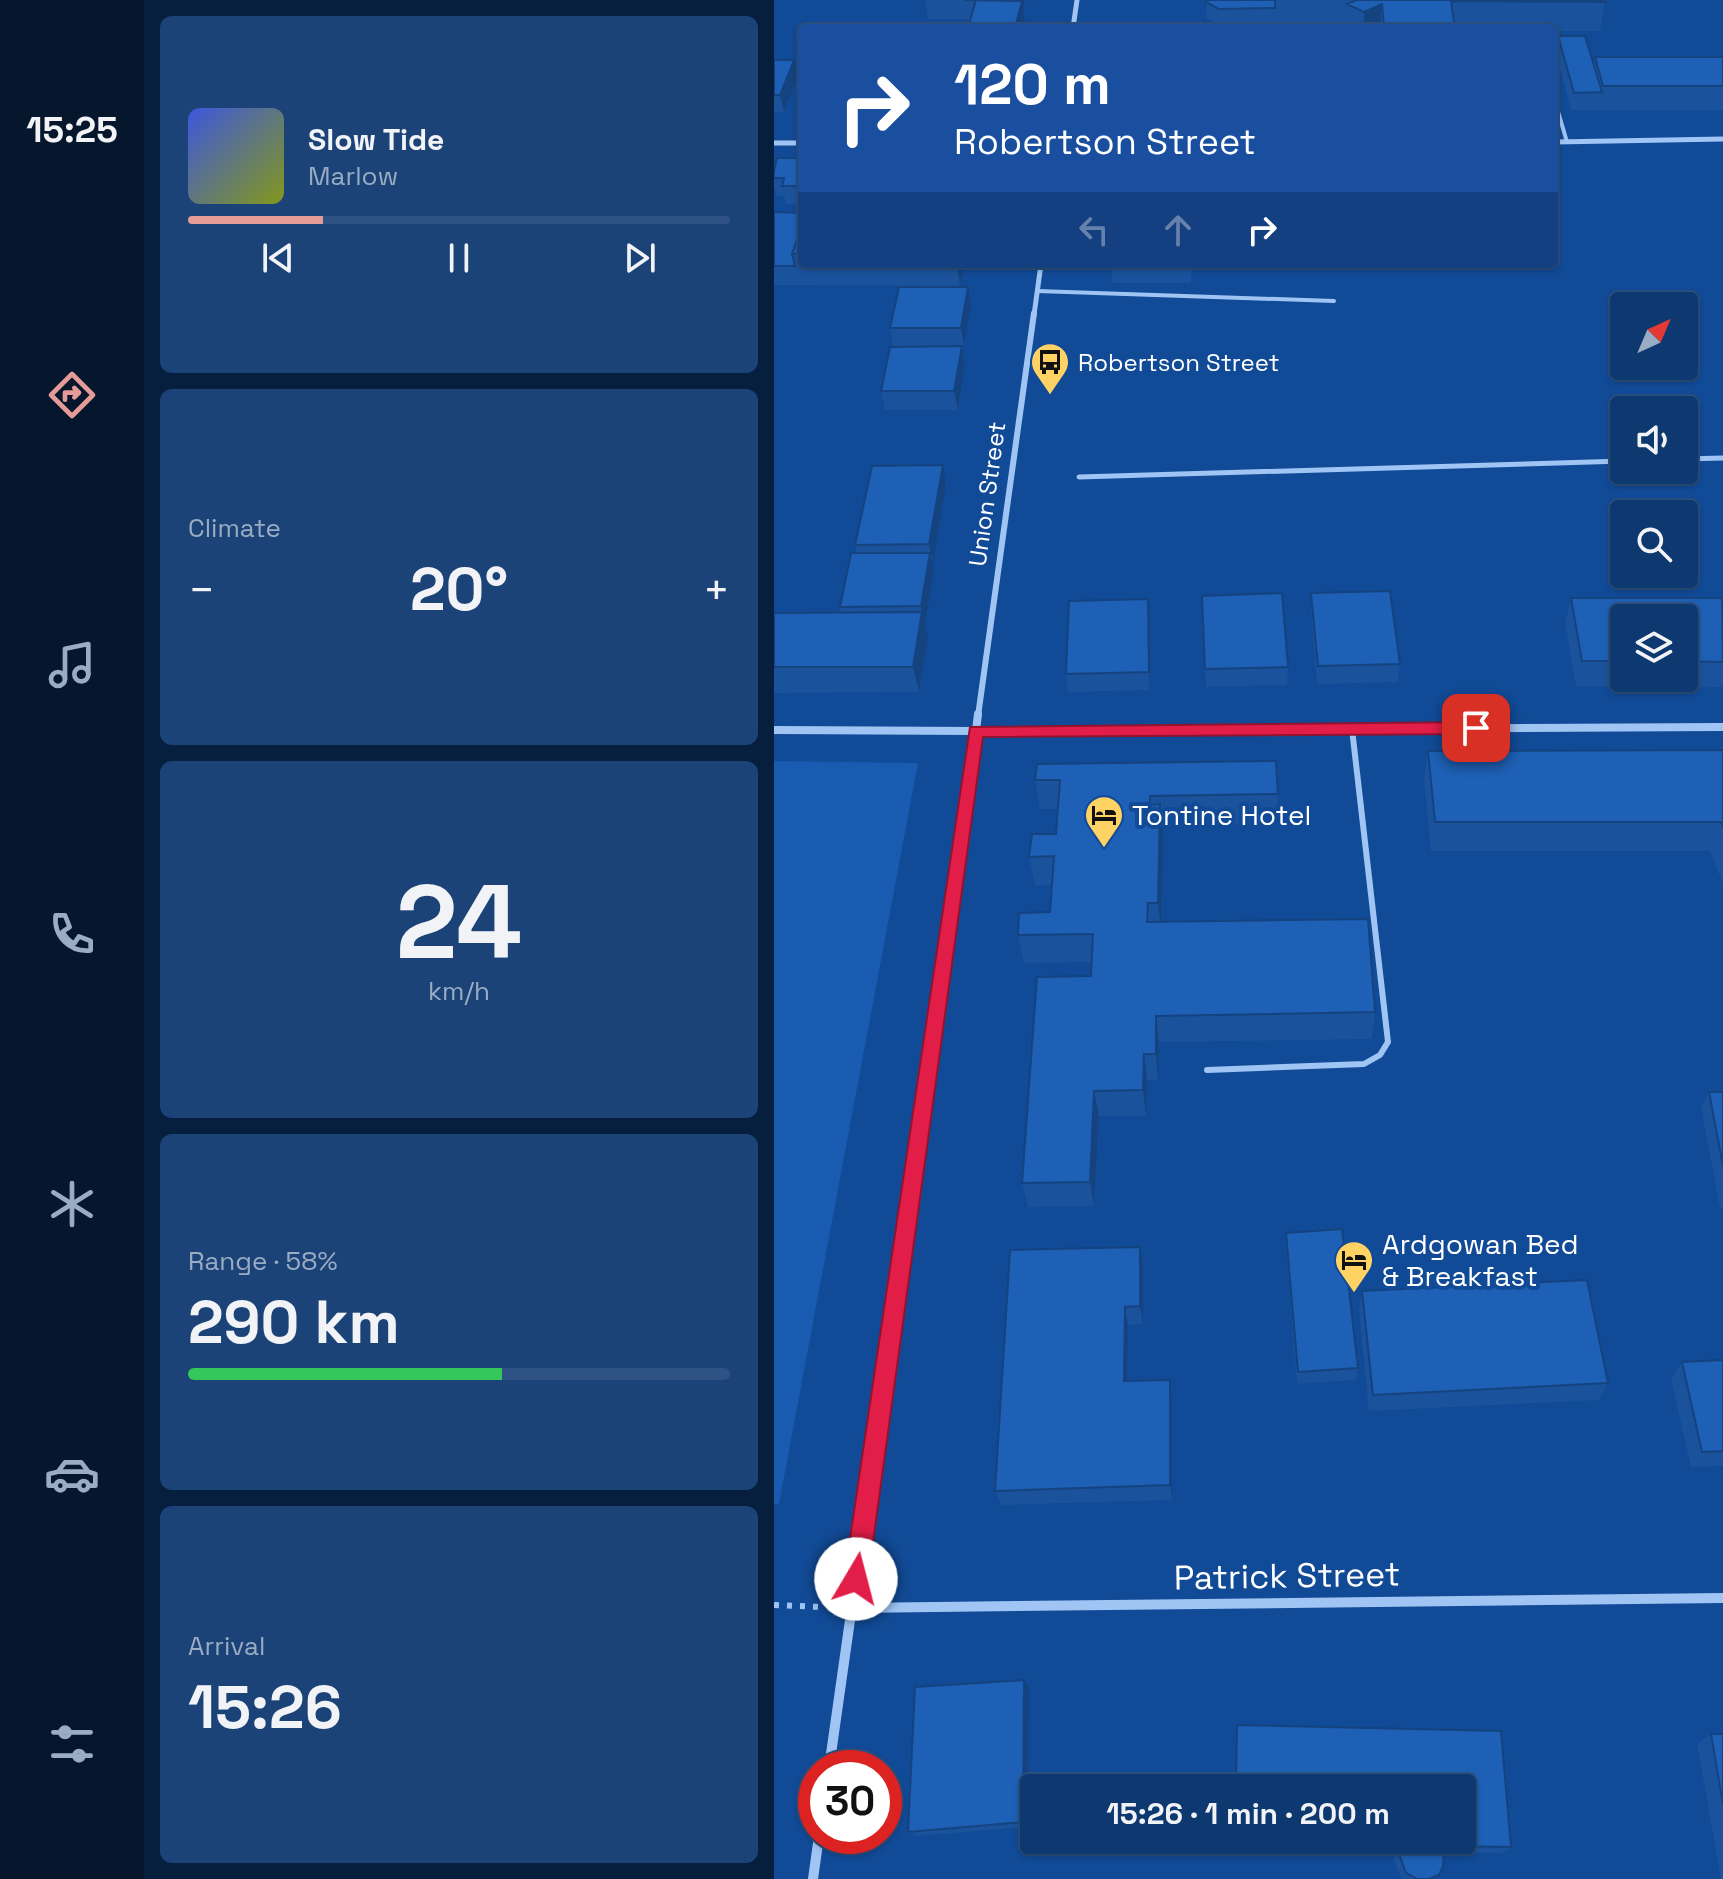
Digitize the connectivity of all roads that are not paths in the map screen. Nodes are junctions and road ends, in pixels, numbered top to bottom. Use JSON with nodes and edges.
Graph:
{"nodes":[{"id":1,"x":1077,"y":0,"type":"edge"},
{"id":2,"x":1074,"y":24,"type":"edge"},
{"id":3,"x":1558,"y":112,"type":"edge"},
{"id":4,"x":1723,"y":139,"type":"edge"},
{"id":5,"x":1558,"y":142,"type":"edge"},
{"id":6,"x":1567,"y":142,"type":"junction"},
{"id":7,"x":774,"y":143,"type":"edge"},
{"id":8,"x":798,"y":143,"type":"edge"},
{"id":9,"x":1040,"y":268,"type":"edge"},
{"id":10,"x":1037,"y":291,"type":"junction"},
{"id":11,"x":1334,"y":301,"type":"dead end"},
{"id":12,"x":1723,"y":458,"type":"edge"},
{"id":13,"x":1698,"y":459,"type":"edge"},
{"id":14,"x":1610,"y":461,"type":"edge"},
{"id":15,"x":1079,"y":477,"type":"dead end"},
{"id":16,"x":1723,"y":727,"type":"edge"},
{"id":17,"x":1352,"y":729,"type":"junction"},
{"id":18,"x":774,"y":730,"type":"edge"},
{"id":19,"x":976,"y":731,"type":"junction"},
{"id":20,"x":1207,"y":1070,"type":"dead end"},
{"id":21,"x":1723,"y":1598,"type":"edge"},
{"id":22,"x":852,"y":1608,"type":"junction"},
{"id":23,"x":832,"y":1750,"type":"edge"},
{"id":24,"x":816,"y":1854,"type":"edge"},
{"id":25,"x":813,"y":1879,"type":"edge"}],
"edges":[{"from":1,"to":2,"type":"street"},
{"from":3,"to":6,"type":"lane"},
{"from":4,"to":6,"type":"street"},
{"from":5,"to":6,"type":"street"},
{"from":7,"to":8,"type":"street"},
{"from":9,"to":10,"type":"street","name":"Union Street"},
{"from":10,"to":11,"type":"lane"},
{"from":10,"to":19,"type":"street","name":"Union Street"},
{"from":12,"to":13,"type":"lane"},
{"from":14,"to":15,"type":"lane"},
{"from":16,"to":17,"type":"street"},
{"from":17,"to":19,"type":"street"},
{"from":17,"to":20,"type":"lane"},
{"from":18,"to":19,"type":"street"},
{"from":19,"to":22,"type":"street","name":"Union Street"},
{"from":21,"to":22,"type":"street","name":"Patrick Street"},
{"from":22,"to":23,"type":"street"},
{"from":24,"to":25,"type":"street"}]}
